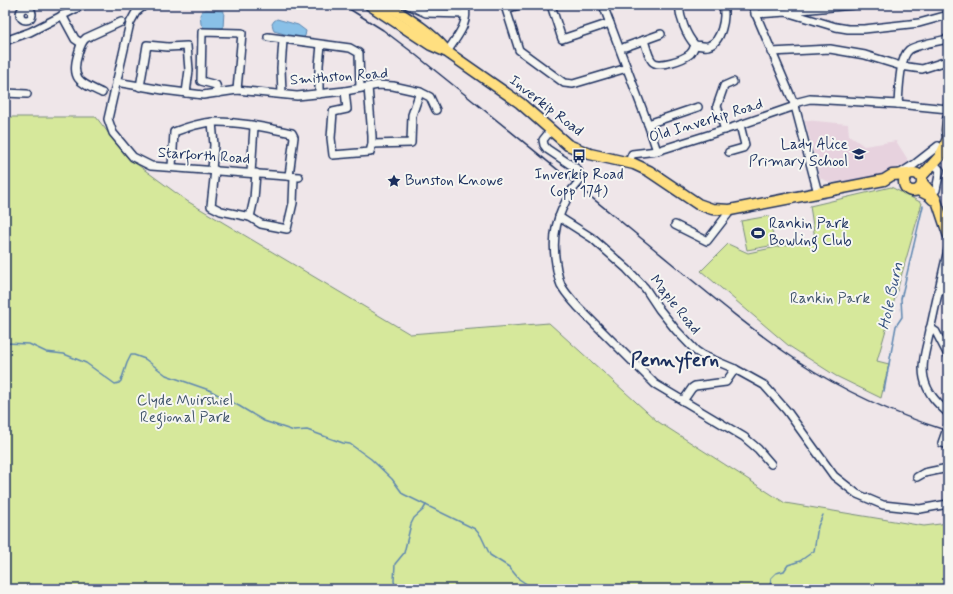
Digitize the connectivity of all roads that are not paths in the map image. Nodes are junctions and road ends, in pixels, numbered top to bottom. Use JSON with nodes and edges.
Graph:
{"nodes":[{"id":1,"x":82,"y":5,"type":"edge"},
{"id":2,"x":145,"y":5,"type":"edge"},
{"id":3,"x":370,"y":5,"type":"edge"},
{"id":4,"x":387,"y":5,"type":"edge"},
{"id":5,"x":408,"y":5,"type":"edge"},
{"id":6,"x":465,"y":5,"type":"edge"},
{"id":7,"x":519,"y":5,"type":"edge"},
{"id":8,"x":551,"y":5,"type":"edge"},
{"id":9,"x":603,"y":5,"type":"edge"},
{"id":10,"x":679,"y":5,"type":"edge"},
{"id":11,"x":723,"y":5,"type":"edge"},
{"id":12,"x":752,"y":5,"type":"edge"},
{"id":13,"x":853,"y":5,"type":"edge"},
{"id":14,"x":786,"y":12,"type":"junction"},
{"id":15,"x":465,"y":14,"type":"junction"},
{"id":16,"x":755,"y":14,"type":"junction"},
{"id":17,"x":62,"y":15,"type":"junction"},
{"id":18,"x":948,"y":15,"type":"edge"},
{"id":19,"x":28,"y":19,"type":"dead end"},
{"id":20,"x":121,"y":22,"type":"dead end"},
{"id":21,"x":610,"y":23,"type":"junction"},
{"id":22,"x":35,"y":30,"type":"junction"},
{"id":23,"x":661,"y":34,"type":"dead end"},
{"id":24,"x":268,"y":37,"type":"dead end"},
{"id":25,"x":948,"y":39,"type":"edge"},
{"id":26,"x":284,"y":40,"type":"junction"},
{"id":27,"x":644,"y":40,"type":"junction"},
{"id":28,"x":5,"y":41,"type":"edge"},
{"id":29,"x":81,"y":43,"type":"junction"},
{"id":30,"x":321,"y":45,"type":"junction"},
{"id":31,"x":695,"y":45,"type":"junction"},
{"id":32,"x":625,"y":47,"type":"dead end"},
{"id":33,"x":447,"y":52,"type":"junction"},
{"id":34,"x":771,"y":52,"type":"junction"},
{"id":35,"x":947,"y":61,"type":"edge"},
{"id":36,"x":901,"y":66,"type":"junction"},
{"id":37,"x":627,"y":68,"type":"junction"},
{"id":38,"x":95,"y":81,"type":"dead end"},
{"id":39,"x":116,"y":82,"type":"junction"},
{"id":40,"x":733,"y":82,"type":"dead end"},
{"id":41,"x":140,"y":87,"type":"junction"},
{"id":42,"x":368,"y":87,"type":"junction"},
{"id":43,"x":92,"y":88,"type":"junction"},
{"id":44,"x":360,"y":88,"type":"junction"},
{"id":45,"x":237,"y":90,"type":"junction"},
{"id":46,"x":345,"y":91,"type":"junction"},
{"id":47,"x":5,"y":92,"type":"edge"},
{"id":48,"x":420,"y":92,"type":"junction"},
{"id":49,"x":102,"y":93,"type":"dead end"},
{"id":50,"x":186,"y":93,"type":"junction"},
{"id":51,"x":218,"y":93,"type":"junction"},
{"id":52,"x":26,"y":94,"type":"dead end"},
{"id":53,"x":282,"y":94,"type":"junction"},
{"id":54,"x":319,"y":94,"type":"junction"},
{"id":55,"x":898,"y":104,"type":"junction"},
{"id":56,"x":794,"y":105,"type":"junction"},
{"id":57,"x":698,"y":107,"type":"dead end"},
{"id":58,"x":948,"y":109,"type":"edge"},
{"id":59,"x":436,"y":110,"type":"dead end"},
{"id":60,"x":212,"y":122,"type":"junction"},
{"id":61,"x":948,"y":123,"type":"edge"},
{"id":62,"x":648,"y":124,"type":"junction"},
{"id":63,"x":740,"y":125,"type":"junction"},
{"id":64,"x":254,"y":127,"type":"junction"},
{"id":65,"x":551,"y":130,"type":"junction"},
{"id":66,"x":725,"y":130,"type":"junction"},
{"id":67,"x":372,"y":144,"type":"junction"},
{"id":68,"x":938,"y":146,"type":"junction"},
{"id":69,"x":657,"y":151,"type":"junction"},
{"id":70,"x":729,"y":152,"type":"dead end"},
{"id":71,"x":629,"y":162,"type":"junction"},
{"id":72,"x":933,"y":166,"type":"junction"},
{"id":73,"x":172,"y":167,"type":"junction"},
{"id":74,"x":214,"y":170,"type":"junction"},
{"id":75,"x":253,"y":173,"type":"junction"},
{"id":76,"x":294,"y":177,"type":"junction"},
{"id":77,"x":914,"y":179,"type":"junction"},
{"id":78,"x":884,"y":180,"type":"junction"},
{"id":79,"x":818,"y":193,"type":"junction"},
{"id":80,"x":932,"y":193,"type":"junction"},
{"id":81,"x":939,"y":207,"type":"junction"},
{"id":82,"x":730,"y":210,"type":"junction"},
{"id":83,"x":250,"y":217,"type":"junction"},
{"id":84,"x":559,"y":217,"type":"junction"},
{"id":85,"x":675,"y":225,"type":"dead end"},
{"id":86,"x":948,"y":235,"type":"edge"},
{"id":87,"x":948,"y":250,"type":"edge"},
{"id":88,"x":948,"y":289,"type":"edge"},
{"id":89,"x":938,"y":291,"type":"junction"},
{"id":90,"x":930,"y":328,"type":"junction"},
{"id":91,"x":948,"y":355,"type":"edge"},
{"id":92,"x":735,"y":369,"type":"junction"},
{"id":93,"x":683,"y":401,"type":"junction"},
{"id":94,"x":948,"y":413,"type":"edge"},
{"id":95,"x":948,"y":426,"type":"edge"},
{"id":96,"x":948,"y":445,"type":"edge"},
{"id":97,"x":771,"y":464,"type":"dead end"},
{"id":98,"x":948,"y":468,"type":"edge"},
{"id":99,"x":916,"y":477,"type":"dead end"},
{"id":100,"x":948,"y":504,"type":"edge"}],
"edges":[{"from":1,"to":17,"type":"street"},
{"from":2,"to":39,"type":"street","name":"Starforth Road"},
{"from":3,"to":33,"type":"highway","name":"Inverkip Road"},
{"from":4,"to":33,"type":"highway","name":"Inverkip Road"},
{"from":5,"to":15,"type":"street"},
{"from":6,"to":15,"type":"street"},
{"from":7,"to":37,"type":"street"},
{"from":8,"to":21,"type":"street"},
{"from":9,"to":21,"type":"street"},
{"from":10,"to":31,"type":"street"},
{"from":11,"to":31,"type":"street"},
{"from":12,"to":16,"type":"street"},
{"from":13,"to":14,"type":"street"},
{"from":14,"to":16,"type":"street"},
{"from":14,"to":18,"type":"street"},
{"from":15,"to":33,"type":"street"},
{"from":16,"to":34,"type":"street"},
{"from":17,"to":22,"type":"street"},
{"from":17,"to":29,"type":"street"},
{"from":19,"to":22,"type":"street"},
{"from":20,"to":29,"type":"street"},
{"from":21,"to":37,"type":"street"},
{"from":22,"to":28,"type":"street"},
{"from":23,"to":27,"type":"street"},
{"from":24,"to":26,"type":"street"},
{"from":25,"to":36,"type":"street"},
{"from":26,"to":30,"type":"street"},
{"from":26,"to":53,"type":"street"},
{"from":27,"to":31,"type":"street"},
{"from":27,"to":32,"type":"street"},
{"from":29,"to":43,"type":"street"},
{"from":30,"to":44,"type":"street"},
{"from":30,"to":54,"type":"street"},
{"from":33,"to":65,"type":"highway","name":"Inverkip Road"},
{"from":34,"to":36,"type":"street"},
{"from":34,"to":56,"type":"street"},
{"from":35,"to":36,"type":"street"},
{"from":36,"to":55,"type":"street"},
{"from":37,"to":62,"type":"street"},
{"from":38,"to":43,"type":"street"},
{"from":39,"to":41,"type":"street","name":"Smithston Road"},
{"from":39,"to":73,"type":"street","name":"Starforth Road"},
{"from":40,"to":66,"type":"street"},
{"from":41,"to":50,"type":"street","name":"Smithston Road"},
{"from":41,"to":50,"type":"street"},
{"from":42,"to":44,"type":"street","name":"Smithston Road"},
{"from":42,"to":48,"type":"street","name":"Smithston Road"},
{"from":42,"to":67,"type":"street"},
{"from":43,"to":49,"type":"street"},
{"from":44,"to":46,"type":"street","name":"Smithston Road"},
{"from":45,"to":51,"type":"street","name":"Smithston Road"},
{"from":45,"to":51,"type":"street"},
{"from":45,"to":53,"type":"street","name":"Smithston Road"},
{"from":46,"to":54,"type":"street","name":"Smithston Road"},
{"from":46,"to":67,"type":"street"},
{"from":47,"to":52,"type":"street"},
{"from":48,"to":59,"type":"street"},
{"from":48,"to":67,"type":"street"},
{"from":50,"to":51,"type":"street","name":"Smithston Road"},
{"from":53,"to":54,"type":"street","name":"Smithston Road"},
{"from":55,"to":56,"type":"street","name":"Old Inverkip Road"},
{"from":55,"to":58,"type":"street","name":"Old Inverkip Road"},
{"from":56,"to":63,"type":"street","name":"Old Inverkip Road"},
{"from":56,"to":79,"type":"street"},
{"from":57,"to":62,"type":"street"},
{"from":60,"to":64,"type":"street"},
{"from":60,"to":73,"type":"street"},
{"from":60,"to":74,"type":"street"},
{"from":61,"to":68,"type":"highway","name":"Inverkip Road"},
{"from":61,"to":72,"type":"highway","name":"Inverkip Road"},
{"from":62,"to":69,"type":"street"},
{"from":63,"to":66,"type":"street","name":"Old Inverkip Road"},
{"from":63,"to":70,"type":"street"},
{"from":64,"to":75,"type":"street"},
{"from":64,"to":76,"type":"street"},
{"from":65,"to":71,"type":"highway","name":"Inverkip Road"},
{"from":65,"to":84,"type":"street","bridge":true},
{"from":66,"to":69,"type":"street","name":"Old Inverkip Road"},
{"from":68,"to":77,"type":"highway","name":"Inverkip Road"},
{"from":68,"to":77,"type":"street"},
{"from":69,"to":71,"type":"street","name":"Old Inverkip Road"},
{"from":71,"to":82,"type":"highway","name":"Inverkip Road"},
{"from":72,"to":77,"type":"highway","name":"Inverkip Road"},
{"from":72,"to":80,"type":"street"},
{"from":73,"to":74,"type":"street","name":"Starforth Road"},
{"from":74,"to":75,"type":"street","name":"Starforth Road"},
{"from":74,"to":83,"type":"street"},
{"from":75,"to":76,"type":"street","name":"Starforth Road"},
{"from":75,"to":83,"type":"street"},
{"from":76,"to":83,"type":"street"},
{"from":77,"to":78,"type":"highway","name":"Inverkip Road"},
{"from":77,"to":78,"type":"highway","name":"Inverkip Road"},
{"from":77,"to":80,"type":"main road"},
{"from":77,"to":81,"type":"main road"},
{"from":78,"to":79,"type":"highway","name":"Inverkip Road"},
{"from":79,"to":82,"type":"highway","name":"Inverkip Road"},
{"from":80,"to":81,"type":"main road"},
{"from":81,"to":86,"type":"main road"},
{"from":82,"to":85,"type":"street"},
{"from":84,"to":92,"type":"street","name":"Maple Road"},
{"from":84,"to":93,"type":"street"},
{"from":87,"to":89,"type":"street"},
{"from":88,"to":89,"type":"street"},
{"from":89,"to":90,"type":"street"},
{"from":90,"to":91,"type":"street"},
{"from":90,"to":94,"type":"street"},
{"from":92,"to":93,"type":"street"},
{"from":92,"to":100,"type":"street","name":"Maple Road"},
{"from":93,"to":97,"type":"street"},
{"from":95,"to":96,"type":"street"},
{"from":98,"to":99,"type":"street"}]}
